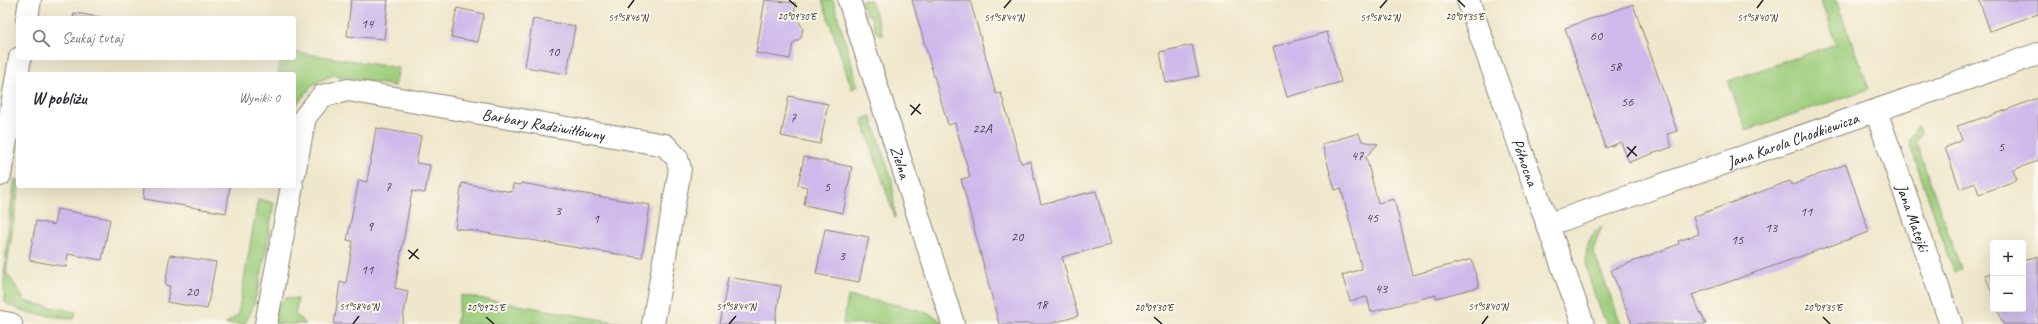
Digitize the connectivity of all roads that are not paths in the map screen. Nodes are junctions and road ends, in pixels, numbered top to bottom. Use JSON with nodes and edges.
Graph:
{"nodes":[{"id":1,"x":30,"y":0,"type":"edge"},
{"id":2,"x":848,"y":0,"type":"edge"},
{"id":3,"x":1468,"y":0,"type":"edge"},
{"id":4,"x":26,"y":16,"type":"edge"},
{"id":5,"x":2038,"y":54,"type":"edge"},
{"id":6,"x":20,"y":60,"type":"edge"},
{"id":7,"x":18,"y":72,"type":"edge"},
{"id":8,"x":16,"y":81,"type":"edge"},
{"id":9,"x":1876,"y":110,"type":"junction"},
{"id":10,"x":296,"y":164,"type":"edge"},
{"id":11,"x":0,"y":175,"type":"edge"},
{"id":12,"x":292,"y":188,"type":"edge"},
{"id":13,"x":1547,"y":225,"type":"junction"},
{"id":14,"x":0,"y":322,"type":"edge"},
{"id":15,"x":11,"y":324,"type":"edge"},
{"id":16,"x":266,"y":324,"type":"edge"},
{"id":17,"x":653,"y":324,"type":"edge"},
{"id":18,"x":953,"y":324,"type":"edge"},
{"id":19,"x":1583,"y":324,"type":"edge"},
{"id":20,"x":1951,"y":324,"type":"edge"}],
"edges":[{"from":1,"to":4,"type":"street"},
{"from":2,"to":18,"type":"street","name":"Zielna"},
{"from":3,"to":13,"type":"street","name":"Północna"},
{"from":5,"to":9,"type":"street","name":"Jana Karola Chodkiewicza"},
{"from":6,"to":7,"type":"street"},
{"from":8,"to":11,"type":"street"},
{"from":9,"to":13,"type":"street","name":"Jana Karola Chodkiewicza"},
{"from":9,"to":20,"type":"street","name":"Jana Matejki"},
{"from":10,"to":17,"type":"street","name":"Barbary Radziwiłłówny"},
{"from":12,"to":16,"type":"street"},
{"from":13,"to":19,"type":"street","name":"Północna"},
{"from":14,"to":15,"type":"street"}]}
